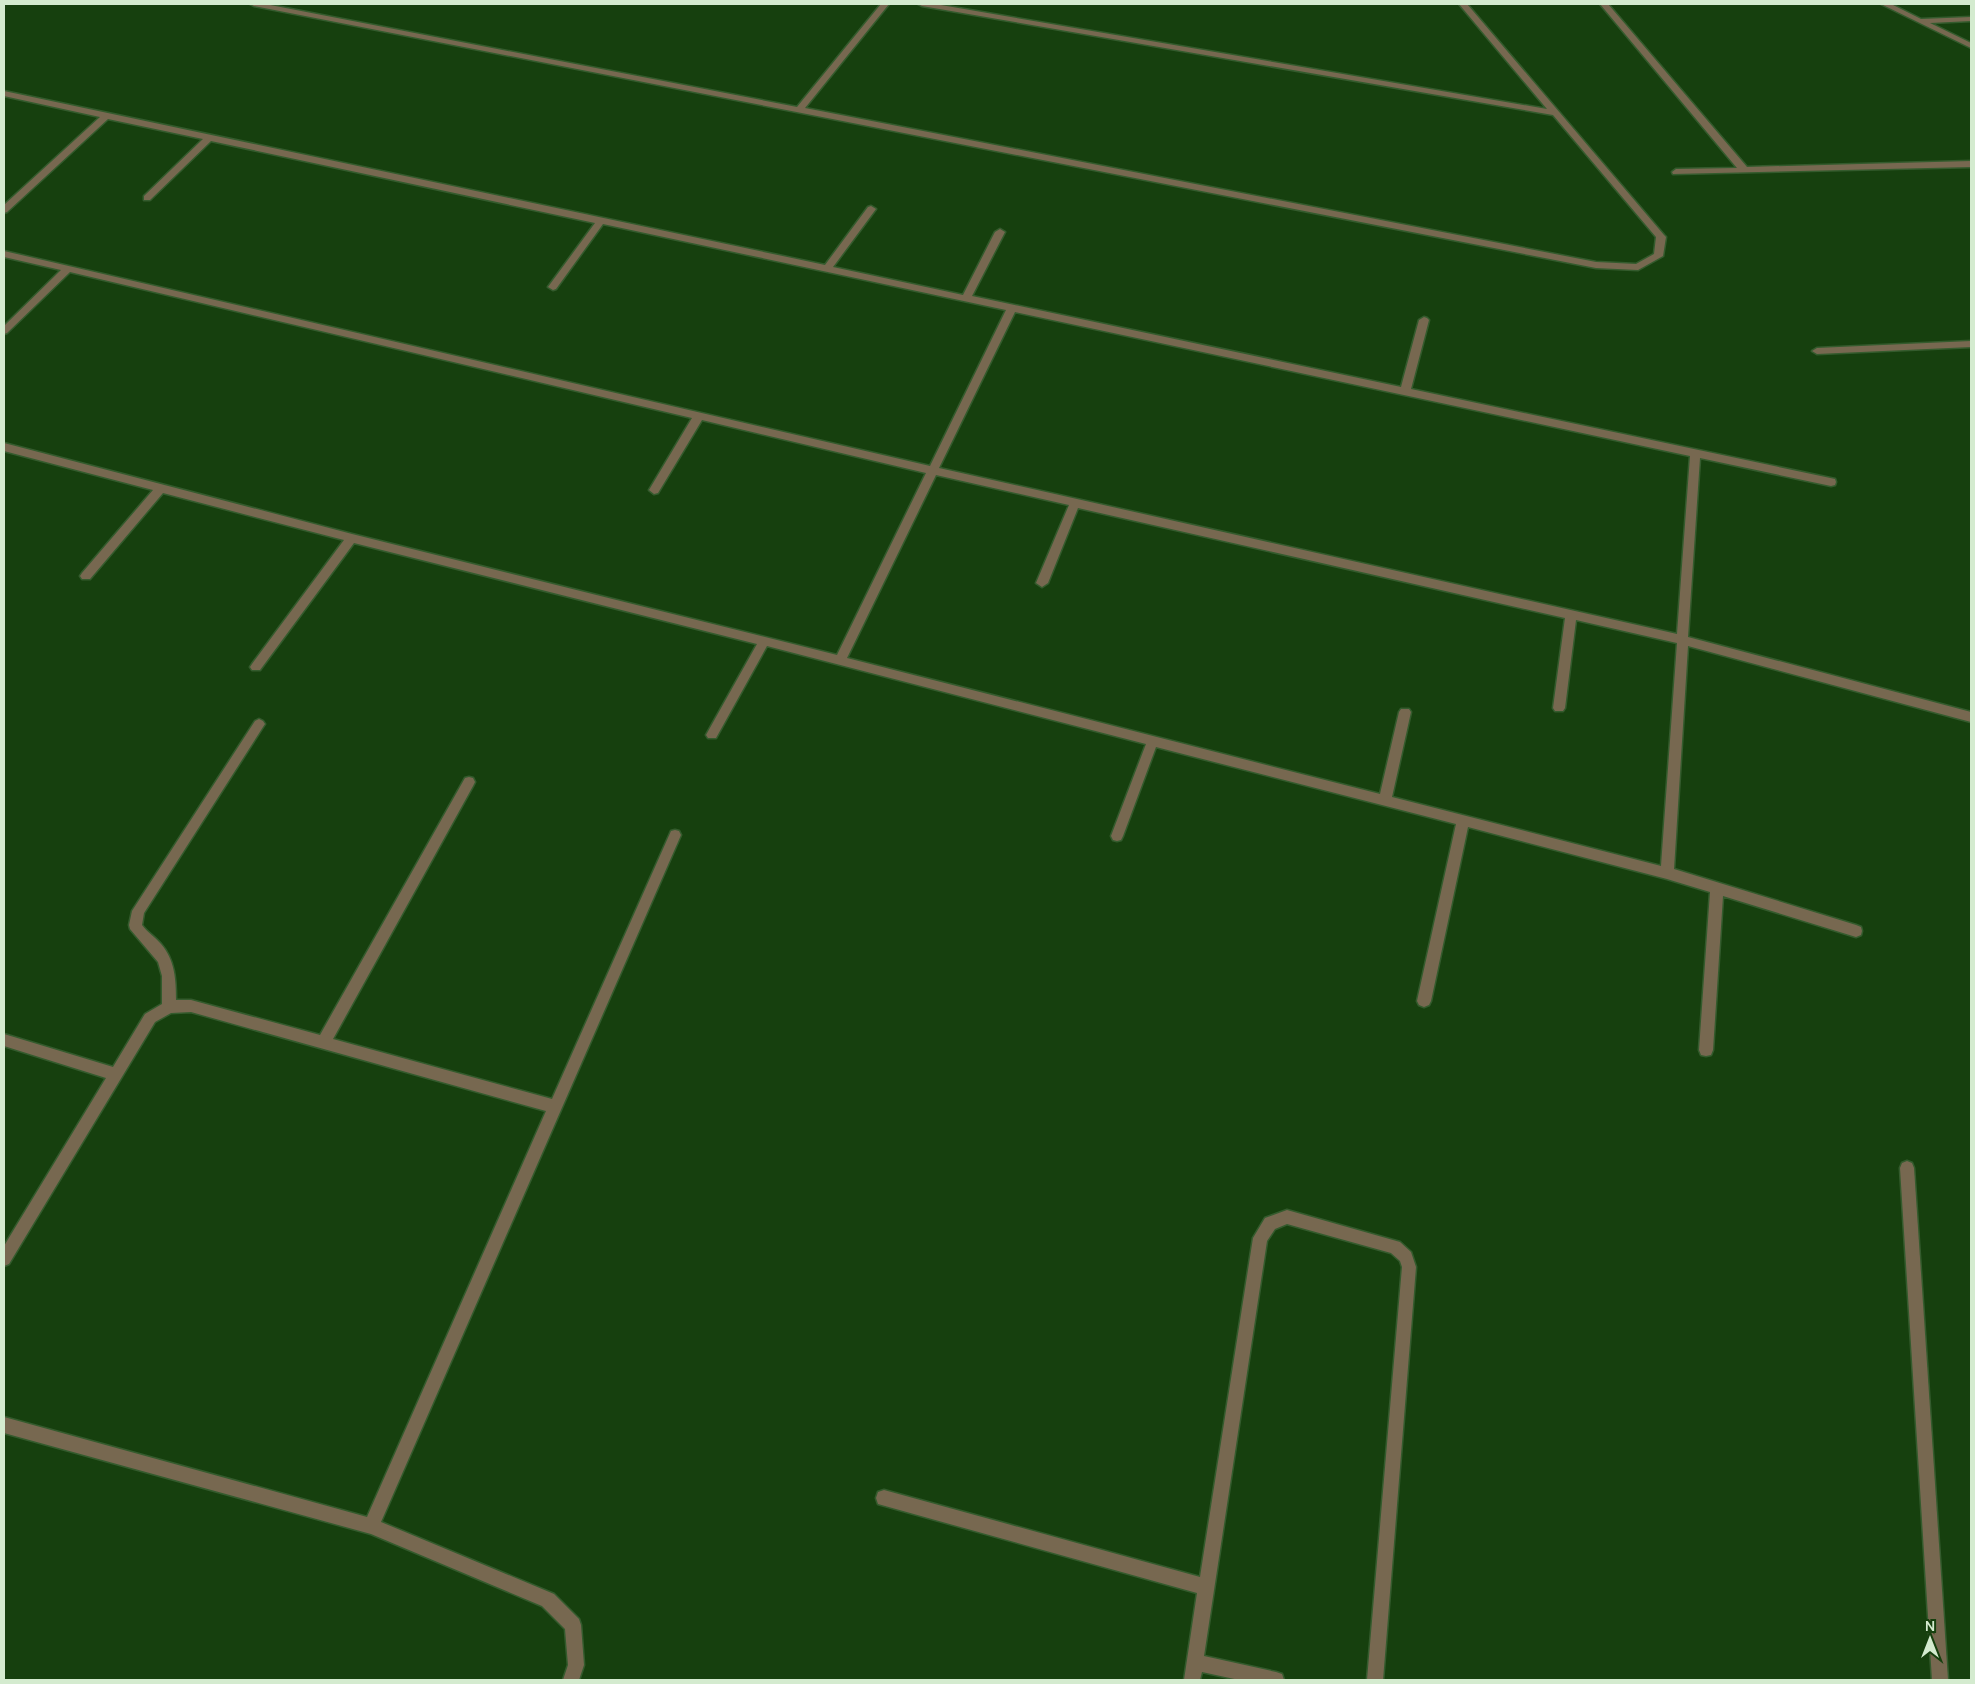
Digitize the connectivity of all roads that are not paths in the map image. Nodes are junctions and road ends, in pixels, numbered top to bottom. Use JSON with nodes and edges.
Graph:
{"nodes":[{"id":1,"x":254,"y":4,"type":"edge"},
{"id":2,"x":885,"y":4,"type":"edge"},
{"id":3,"x":922,"y":4,"type":"edge"},
{"id":4,"x":1463,"y":4,"type":"edge"},
{"id":5,"x":1604,"y":4,"type":"edge"},
{"id":6,"x":1885,"y":4,"type":"edge"},
{"id":7,"x":1971,"y":19,"type":"edge"},
{"id":8,"x":1918,"y":21,"type":"junction"},
{"id":9,"x":1971,"y":46,"type":"edge"},
{"id":10,"x":4,"y":94,"type":"edge"},
{"id":11,"x":800,"y":109,"type":"junction"},
{"id":12,"x":1557,"y":113,"type":"junction"},
{"id":13,"x":106,"y":116,"type":"junction"},
{"id":14,"x":209,"y":138,"type":"junction"},
{"id":15,"x":1971,"y":164,"type":"edge"},
{"id":16,"x":1744,"y":170,"type":"junction"},
{"id":17,"x":1676,"y":172,"type":"dead end"},
{"id":18,"x":147,"y":198,"type":"dead end"},
{"id":19,"x":871,"y":209,"type":"dead end"},
{"id":20,"x":4,"y":210,"type":"edge"},
{"id":21,"x":601,"y":221,"type":"junction"},
{"id":22,"x":1000,"y":232,"type":"dead end"},
{"id":23,"x":4,"y":254,"type":"edge"},
{"id":24,"x":68,"y":268,"type":"junction"},
{"id":25,"x":826,"y":270,"type":"junction"},
{"id":26,"x":553,"y":287,"type":"dead end"},
{"id":27,"x":966,"y":299,"type":"junction"},
{"id":28,"x":1012,"y":308,"type":"junction"},
{"id":29,"x":1424,"y":320,"type":"dead end"},
{"id":30,"x":4,"y":331,"type":"edge"},
{"id":31,"x":1971,"y":344,"type":"edge"},
{"id":32,"x":1817,"y":351,"type":"dead end"},
{"id":33,"x":1405,"y":391,"type":"junction"},
{"id":34,"x":699,"y":416,"type":"junction"},
{"id":35,"x":4,"y":447,"type":"edge"},
{"id":36,"x":1695,"y":453,"type":"junction"},
{"id":37,"x":934,"y":471,"type":"junction"},
{"id":38,"x":1832,"y":482,"type":"dead end"},
{"id":39,"x":161,"y":488,"type":"junction"},
{"id":40,"x":654,"y":490,"type":"dead end"},
{"id":41,"x":1075,"y":503,"type":"junction"},
{"id":42,"x":352,"y":538,"type":"junction"},
{"id":43,"x":86,"y":576,"type":"dead end"},
{"id":44,"x":1042,"y":583,"type":"dead end"},
{"id":45,"x":1571,"y":615,"type":"junction"},
{"id":46,"x":1682,"y":640,"type":"junction"},
{"id":47,"x":764,"y":641,"type":"junction"},
{"id":48,"x":840,"y":661,"type":"junction"},
{"id":49,"x":256,"y":666,"type":"dead end"},
{"id":50,"x":1559,"y":708,"type":"dead end"},
{"id":51,"x":1405,"y":712,"type":"dead end"},
{"id":52,"x":1971,"y":717,"type":"edge"},
{"id":53,"x":259,"y":724,"type":"dead end"},
{"id":54,"x":712,"y":735,"type":"dead end"},
{"id":55,"x":1153,"y":740,"type":"junction"},
{"id":56,"x":469,"y":782,"type":"dead end"},
{"id":57,"x":1385,"y":801,"type":"junction"},
{"id":58,"x":1463,"y":821,"type":"junction"},
{"id":59,"x":675,"y":835,"type":"dead end"},
{"id":60,"x":1117,"y":836,"type":"dead end"},
{"id":61,"x":1667,"y":873,"type":"junction"},
{"id":62,"x":1717,"y":889,"type":"junction"},
{"id":63,"x":1856,"y":931,"type":"dead end"},
{"id":64,"x":1424,"y":1001,"type":"dead end"},
{"id":65,"x":169,"y":1007,"type":"junction"},
{"id":66,"x":4,"y":1040,"type":"edge"},
{"id":67,"x":323,"y":1043,"type":"junction"},
{"id":68,"x":1706,"y":1050,"type":"dead end"},
{"id":69,"x":115,"y":1074,"type":"junction"},
{"id":70,"x":555,"y":1107,"type":"junction"},
{"id":71,"x":1907,"y":1168,"type":"dead end"},
{"id":72,"x":4,"y":1258,"type":"edge"},
{"id":73,"x":4,"y":1426,"type":"edge"},
{"id":74,"x":884,"y":1498,"type":"dead end"},
{"id":75,"x":372,"y":1526,"type":"junction"},
{"id":76,"x":1206,"y":1587,"type":"junction"},
{"id":77,"x":1195,"y":1662,"type":"junction"},
{"id":78,"x":571,"y":1680,"type":"edge"},
{"id":79,"x":1192,"y":1680,"type":"edge"},
{"id":80,"x":1276,"y":1680,"type":"edge"},
{"id":81,"x":1375,"y":1680,"type":"edge"},
{"id":82,"x":1940,"y":1680,"type":"edge"}],
"edges":[{"from":1,"to":11,"type":"street"},
{"from":2,"to":11,"type":"street"},
{"from":3,"to":12,"type":"street"},
{"from":4,"to":12,"type":"street"},
{"from":5,"to":16,"type":"street"},
{"from":6,"to":8,"type":"street"},
{"from":7,"to":8,"type":"street"},
{"from":8,"to":9,"type":"street"},
{"from":10,"to":13,"type":"street"},
{"from":11,"to":12,"type":"street"},
{"from":13,"to":14,"type":"street"},
{"from":13,"to":20,"type":"street"},
{"from":14,"to":18,"type":"street"},
{"from":14,"to":21,"type":"street"},
{"from":15,"to":16,"type":"street"},
{"from":16,"to":17,"type":"street"},
{"from":19,"to":25,"type":"street"},
{"from":21,"to":25,"type":"street"},
{"from":21,"to":26,"type":"street"},
{"from":22,"to":27,"type":"street"},
{"from":23,"to":24,"type":"street"},
{"from":24,"to":30,"type":"street"},
{"from":24,"to":34,"type":"street"},
{"from":25,"to":27,"type":"street"},
{"from":27,"to":28,"type":"street"},
{"from":28,"to":33,"type":"street"},
{"from":28,"to":37,"type":"street"},
{"from":29,"to":33,"type":"street"},
{"from":31,"to":32,"type":"street"},
{"from":33,"to":36,"type":"street"},
{"from":34,"to":37,"type":"street"},
{"from":34,"to":40,"type":"street"},
{"from":35,"to":39,"type":"street"},
{"from":36,"to":38,"type":"street"},
{"from":36,"to":46,"type":"street"},
{"from":37,"to":41,"type":"street"},
{"from":37,"to":48,"type":"street"},
{"from":39,"to":42,"type":"street"},
{"from":39,"to":43,"type":"street"},
{"from":41,"to":44,"type":"street"},
{"from":41,"to":45,"type":"street"},
{"from":42,"to":47,"type":"street"},
{"from":42,"to":49,"type":"street"},
{"from":45,"to":46,"type":"street"},
{"from":45,"to":50,"type":"street"},
{"from":46,"to":52,"type":"street"},
{"from":46,"to":61,"type":"street"},
{"from":47,"to":48,"type":"street"},
{"from":47,"to":54,"type":"street"},
{"from":48,"to":55,"type":"street"},
{"from":51,"to":57,"type":"street"},
{"from":53,"to":65,"type":"street"},
{"from":55,"to":57,"type":"street"},
{"from":55,"to":60,"type":"street"},
{"from":56,"to":67,"type":"street"},
{"from":57,"to":58,"type":"street"},
{"from":58,"to":61,"type":"street"},
{"from":58,"to":64,"type":"street"},
{"from":59,"to":70,"type":"street"},
{"from":61,"to":62,"type":"street"},
{"from":62,"to":63,"type":"street"},
{"from":62,"to":68,"type":"street"},
{"from":65,"to":67,"type":"street"},
{"from":65,"to":69,"type":"street"},
{"from":66,"to":69,"type":"street"},
{"from":67,"to":70,"type":"street"},
{"from":69,"to":72,"type":"street"},
{"from":70,"to":75,"type":"street"},
{"from":71,"to":82,"type":"street"},
{"from":73,"to":75,"type":"street"},
{"from":74,"to":76,"type":"street"},
{"from":75,"to":78,"type":"street"},
{"from":76,"to":77,"type":"street"},
{"from":76,"to":81,"type":"street"},
{"from":77,"to":79,"type":"street"},
{"from":77,"to":80,"type":"street"}]}
